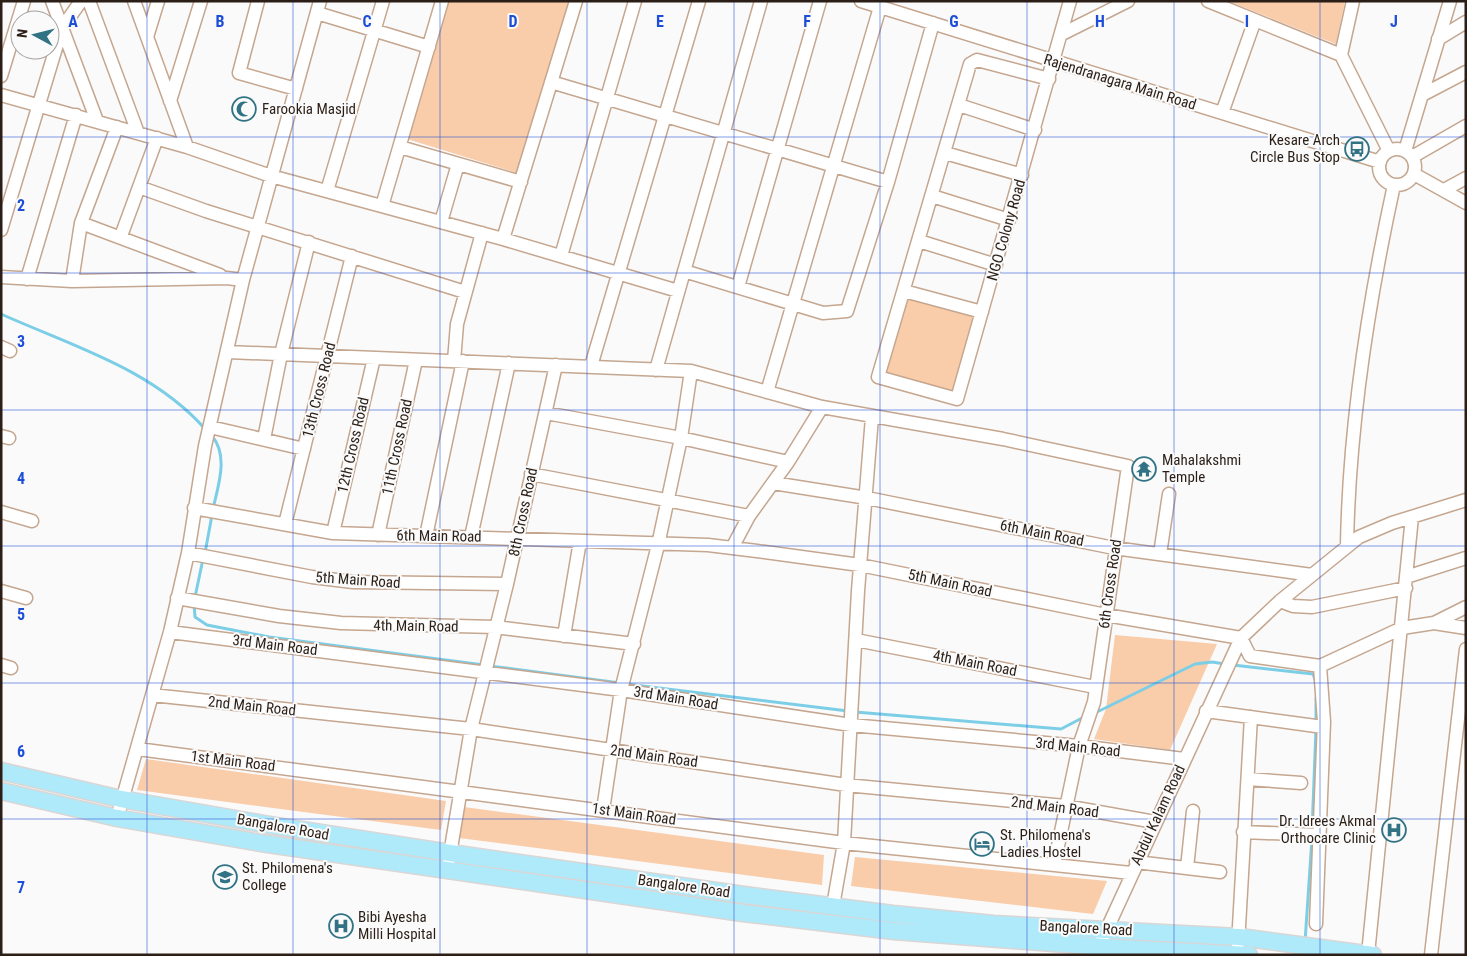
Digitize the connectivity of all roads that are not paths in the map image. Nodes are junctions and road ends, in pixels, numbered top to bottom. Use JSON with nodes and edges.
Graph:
{"nodes":[{"id":1,"x":24,"y":1,"type":"edge"},
{"id":2,"x":52,"y":1,"type":"edge"},
{"id":3,"x":81,"y":1,"type":"edge"},
{"id":4,"x":89,"y":1,"type":"edge"},
{"id":5,"x":134,"y":1,"type":"edge"},
{"id":6,"x":158,"y":1,"type":"edge"},
{"id":7,"x":201,"y":1,"type":"edge"},
{"id":8,"x":258,"y":1,"type":"edge"},
{"id":9,"x":383,"y":1,"type":"edge"},
{"id":10,"x":442,"y":1,"type":"edge"},
{"id":11,"x":576,"y":1,"type":"edge"},
{"id":12,"x":635,"y":1,"type":"edge"},
{"id":13,"x":699,"y":1,"type":"edge"},
{"id":14,"x":761,"y":1,"type":"edge"},
{"id":15,"x":820,"y":1,"type":"edge"},
{"id":16,"x":861,"y":1,"type":"edge"},
{"id":17,"x":1128,"y":1,"type":"edge"},
{"id":18,"x":1208,"y":1,"type":"edge"},
{"id":19,"x":1352,"y":1,"type":"edge"},
{"id":20,"x":1066,"y":2,"type":"edge"},
{"id":21,"x":1448,"y":2,"type":"edge"},
{"id":22,"x":319,"y":7,"type":"edge"},
{"id":23,"x":880,"y":7,"type":"junction"},
{"id":24,"x":1255,"y":20,"type":"junction"},
{"id":25,"x":1466,"y":22,"type":"edge"},
{"id":26,"x":933,"y":23,"type":"junction"},
{"id":27,"x":62,"y":28,"type":"junction"},
{"id":28,"x":374,"y":31,"type":"junction"},
{"id":29,"x":1062,"y":34,"type":"junction"},
{"id":30,"x":147,"y":37,"type":"junction"},
{"id":31,"x":7,"y":38,"type":"edge"},
{"id":32,"x":1438,"y":39,"type":"junction"},
{"id":33,"x":429,"y":47,"type":"junction"},
{"id":34,"x":1341,"y":55,"type":"junction"},
{"id":35,"x":1055,"y":61,"type":"junction"},
{"id":36,"x":1466,"y":72,"type":"edge"},
{"id":37,"x":1,"y":76,"type":"edge"},
{"id":38,"x":1049,"y":80,"type":"junction"},
{"id":39,"x":551,"y":82,"type":"junction"},
{"id":40,"x":296,"y":89,"type":"junction"},
{"id":41,"x":1,"y":94,"type":"edge"},
{"id":42,"x":1424,"y":94,"type":"junction"},
{"id":43,"x":607,"y":99,"type":"junction"},
{"id":44,"x":170,"y":101,"type":"junction"},
{"id":45,"x":38,"y":105,"type":"junction"},
{"id":46,"x":959,"y":106,"type":"junction"},
{"id":47,"x":1222,"y":113,"type":"junction"},
{"id":48,"x":76,"y":115,"type":"junction"},
{"id":49,"x":665,"y":117,"type":"junction"},
{"id":50,"x":97,"y":121,"type":"junction"},
{"id":51,"x":1466,"y":126,"type":"edge"},
{"id":52,"x":117,"y":127,"type":"junction"},
{"id":53,"x":1035,"y":130,"type":"junction"},
{"id":54,"x":138,"y":133,"type":"junction"},
{"id":55,"x":723,"y":134,"type":"junction"},
{"id":56,"x":157,"y":138,"type":"junction"},
{"id":57,"x":187,"y":147,"type":"junction"},
{"id":58,"x":400,"y":147,"type":"junction"},
{"id":59,"x":777,"y":150,"type":"junction"},
{"id":60,"x":1389,"y":151,"type":"junction"},
{"id":61,"x":944,"y":154,"type":"junction"},
{"id":62,"x":1409,"y":154,"type":"junction"},
{"id":63,"x":1380,"y":162,"type":"junction"},
{"id":64,"x":458,"y":164,"type":"junction"},
{"id":65,"x":833,"y":167,"type":"junction"},
{"id":66,"x":1414,"y":174,"type":"junction"},
{"id":67,"x":1022,"y":175,"type":"junction"},
{"id":68,"x":271,"y":176,"type":"junction"},
{"id":69,"x":1466,"y":178,"type":"edge"},
{"id":70,"x":521,"y":182,"type":"junction"},
{"id":71,"x":888,"y":182,"type":"junction"},
{"id":72,"x":1394,"y":185,"type":"junction"},
{"id":73,"x":139,"y":187,"type":"junction"},
{"id":74,"x":1444,"y":190,"type":"junction"},
{"id":75,"x":328,"y":191,"type":"junction"},
{"id":76,"x":932,"y":196,"type":"junction"},
{"id":77,"x":1466,"y":203,"type":"edge"},
{"id":78,"x":382,"y":206,"type":"junction"},
{"id":79,"x":1009,"y":220,"type":"junction"},
{"id":80,"x":441,"y":222,"type":"junction"},
{"id":81,"x":81,"y":223,"type":"junction"},
{"id":82,"x":257,"y":226,"type":"junction"},
{"id":83,"x":1,"y":230,"type":"edge"},
{"id":84,"x":482,"y":233,"type":"junction"},
{"id":85,"x":121,"y":236,"type":"junction"},
{"id":86,"x":503,"y":239,"type":"junction"},
{"id":87,"x":919,"y":240,"type":"junction"},
{"id":88,"x":309,"y":242,"type":"junction"},
{"id":89,"x":352,"y":256,"type":"junction"},
{"id":90,"x":561,"y":256,"type":"junction"},
{"id":91,"x":996,"y":266,"type":"junction"},
{"id":92,"x":684,"y":271,"type":"junction"},
{"id":93,"x":619,"y":272,"type":"junction"},
{"id":94,"x":1,"y":277,"type":"edge"},
{"id":95,"x":227,"y":278,"type":"junction"},
{"id":96,"x":27,"y":279,"type":"junction"},
{"id":97,"x":243,"y":280,"type":"junction"},
{"id":98,"x":72,"y":282,"type":"junction"},
{"id":99,"x":738,"y":287,"type":"junction"},
{"id":100,"x":678,"y":291,"type":"junction"},
{"id":101,"x":904,"y":291,"type":"junction"},
{"id":102,"x":465,"y":292,"type":"junction"},
{"id":103,"x":792,"y":304,"type":"junction"},
{"id":104,"x":982,"y":312,"type":"junction"},
{"id":105,"x":228,"y":352,"type":"junction"},
{"id":106,"x":281,"y":354,"type":"junction"},
{"id":107,"x":328,"y":356,"type":"junction"},
{"id":108,"x":374,"y":358,"type":"junction"},
{"id":109,"x":416,"y":360,"type":"junction"},
{"id":110,"x":459,"y":361,"type":"junction"},
{"id":111,"x":509,"y":363,"type":"junction"},
{"id":112,"x":556,"y":365,"type":"junction"},
{"id":113,"x":591,"y":366,"type":"junction"},
{"id":114,"x":656,"y":370,"type":"junction"},
{"id":115,"x":691,"y":371,"type":"junction"},
{"id":116,"x":767,"y":392,"type":"junction"},
{"id":117,"x":822,"y":407,"type":"junction"},
{"id":118,"x":546,"y":413,"type":"junction"},
{"id":119,"x":872,"y":417,"type":"junction"},
{"id":120,"x":210,"y":427,"type":"junction"},
{"id":121,"x":681,"y":438,"type":"junction"},
{"id":122,"x":264,"y":439,"type":"junction"},
{"id":123,"x":304,"y":449,"type":"junction"},
{"id":124,"x":788,"y":462,"type":"junction"},
{"id":125,"x":531,"y":474,"type":"junction"},
{"id":126,"x":773,"y":483,"type":"junction"},
{"id":127,"x":1169,"y":494,"type":"dead end"},
{"id":128,"x":866,"y":498,"type":"junction"},
{"id":129,"x":666,"y":500,"type":"junction"},
{"id":130,"x":1466,"y":500,"type":"edge"},
{"id":131,"x":198,"y":509,"type":"junction"},
{"id":132,"x":1,"y":512,"type":"edge"},
{"id":133,"x":749,"y":516,"type":"junction"},
{"id":134,"x":1412,"y":517,"type":"junction"},
{"id":135,"x":32,"y":520,"type":"dead end"},
{"id":136,"x":286,"y":524,"type":"junction"},
{"id":137,"x":333,"y":533,"type":"junction"},
{"id":138,"x":378,"y":535,"type":"junction"},
{"id":139,"x":426,"y":536,"type":"junction"},
{"id":140,"x":471,"y":537,"type":"junction"},
{"id":141,"x":517,"y":537,"type":"junction"},
{"id":142,"x":580,"y":541,"type":"junction"},
{"id":143,"x":658,"y":545,"type":"junction"},
{"id":144,"x":1347,"y":546,"type":"junction"},
{"id":145,"x":732,"y":548,"type":"junction"},
{"id":146,"x":1114,"y":548,"type":"junction"},
{"id":147,"x":191,"y":554,"type":"junction"},
{"id":148,"x":1160,"y":554,"type":"junction"},
{"id":149,"x":1466,"y":558,"type":"edge"},
{"id":150,"x":860,"y":565,"type":"junction"},
{"id":151,"x":1312,"y":575,"type":"junction"},
{"id":152,"x":1406,"y":582,"type":"junction"},
{"id":153,"x":507,"y":584,"type":"junction"},
{"id":154,"x":1,"y":591,"type":"edge"},
{"id":155,"x":26,"y":598,"type":"dead end"},
{"id":156,"x":181,"y":599,"type":"junction"},
{"id":157,"x":1280,"y":600,"type":"junction"},
{"id":158,"x":1466,"y":607,"type":"edge"},
{"id":159,"x":1106,"y":615,"type":"junction"},
{"id":160,"x":1434,"y":623,"type":"junction"},
{"id":161,"x":495,"y":627,"type":"junction"},
{"id":162,"x":1402,"y":628,"type":"junction"},
{"id":163,"x":1466,"y":628,"type":"edge"},
{"id":164,"x":170,"y":632,"type":"junction"},
{"id":165,"x":564,"y":636,"type":"junction"},
{"id":166,"x":1241,"y":638,"type":"junction"},
{"id":167,"x":856,"y":640,"type":"junction"},
{"id":168,"x":634,"y":644,"type":"junction"},
{"id":169,"x":1466,"y":649,"type":"edge"},
{"id":170,"x":1320,"y":666,"type":"junction"},
{"id":171,"x":484,"y":672,"type":"junction"},
{"id":172,"x":1095,"y":687,"type":"junction"},
{"id":173,"x":621,"y":690,"type":"junction"},
{"id":174,"x":152,"y":695,"type":"junction"},
{"id":175,"x":1462,"y":706,"type":"edge"},
{"id":176,"x":1206,"y":711,"type":"junction"},
{"id":177,"x":1251,"y":717,"type":"junction"},
{"id":178,"x":851,"y":725,"type":"junction"},
{"id":179,"x":1317,"y":726,"type":"junction"},
{"id":180,"x":471,"y":730,"type":"junction"},
{"id":181,"x":1079,"y":746,"type":"junction"},
{"id":182,"x":138,"y":749,"type":"junction"},
{"id":183,"x":611,"y":750,"type":"junction"},
{"id":184,"x":1459,"y":758,"type":"edge"},
{"id":185,"x":1184,"y":759,"type":"junction"},
{"id":186,"x":1,"y":771,"type":"edge"},
{"id":187,"x":1248,"y":779,"type":"junction"},
{"id":188,"x":1301,"y":783,"type":"dead end"},
{"id":189,"x":846,"y":785,"type":"junction"},
{"id":190,"x":1,"y":791,"type":"edge"},
{"id":191,"x":459,"y":791,"type":"junction"},
{"id":192,"x":121,"y":799,"type":"junction"},
{"id":193,"x":1065,"y":806,"type":"junction"},
{"id":194,"x":603,"y":810,"type":"junction"},
{"id":195,"x":1193,"y":811,"type":"dead end"},
{"id":196,"x":117,"y":818,"type":"junction"},
{"id":197,"x":1155,"y":822,"type":"junction"},
{"id":198,"x":1243,"y":832,"type":"junction"},
{"id":199,"x":1320,"y":836,"type":"junction"},
{"id":200,"x":844,"y":843,"type":"junction"},
{"id":201,"x":450,"y":853,"type":"junction"},
{"id":202,"x":1054,"y":865,"type":"junction"},
{"id":203,"x":1134,"y":867,"type":"junction"},
{"id":204,"x":1187,"y":868,"type":"junction"},
{"id":205,"x":447,"y":870,"type":"junction"},
{"id":206,"x":1220,"y":872,"type":"dead end"},
{"id":207,"x":833,"y":906,"type":"junction"},
{"id":208,"x":1316,"y":924,"type":"dead end"},
{"id":209,"x":1106,"y":929,"type":"junction"},
{"id":210,"x":1240,"y":937,"type":"junction"},
{"id":211,"x":1097,"y":951,"type":"edge"},
{"id":212,"x":1243,"y":954,"type":"edge"},
{"id":213,"x":1371,"y":954,"type":"edge"},
{"id":214,"x":1430,"y":955,"type":"edge"}],
"edges":[{"from":1,"to":31,"type":"street"},
{"from":2,"to":27,"type":"street"},
{"from":3,"to":27,"type":"street"},
{"from":4,"to":54,"type":"street"},
{"from":5,"to":30,"type":"street"},
{"from":6,"to":30,"type":"street"},
{"from":7,"to":44,"type":"street"},
{"from":8,"to":40,"type":"street"},
{"from":9,"to":28,"type":"street"},
{"from":10,"to":33,"type":"street"},
{"from":11,"to":39,"type":"street"},
{"from":12,"to":43,"type":"street"},
{"from":13,"to":49,"type":"street"},
{"from":14,"to":55,"type":"street"},
{"from":15,"to":59,"type":"street"},
{"from":16,"to":23,"type":"street","name":"Rajendranagara Main Road"},
{"from":17,"to":29,"type":"street"},
{"from":18,"to":24,"type":"street"},
{"from":19,"to":34,"type":"street"},
{"from":20,"to":29,"type":"street","name":"NGO Colony Road"},
{"from":21,"to":32,"type":"street"},
{"from":22,"to":28,"type":"street"},
{"from":22,"to":40,"type":"street"},
{"from":23,"to":26,"type":"street","name":"Rajendranagara Main Road"},
{"from":23,"to":65,"type":"street"},
{"from":24,"to":34,"type":"street"},
{"from":24,"to":47,"type":"street"},
{"from":25,"to":32,"type":"street"},
{"from":26,"to":35,"type":"street","name":"Rajendranagara Main Road"},
{"from":26,"to":71,"type":"street"},
{"from":27,"to":45,"type":"street"},
{"from":27,"to":50,"type":"street"},
{"from":28,"to":33,"type":"street"},
{"from":28,"to":75,"type":"street"},
{"from":29,"to":35,"type":"street","name":"NGO Colony Road"},
{"from":30,"to":44,"type":"street"},
{"from":31,"to":37,"type":"street"},
{"from":32,"to":42,"type":"street"},
{"from":33,"to":58,"type":"street"},
{"from":34,"to":60,"type":"street"},
{"from":35,"to":38,"type":"street","name":"NGO Colony Road"},
{"from":35,"to":47,"type":"street","name":"Rajendranagara Main Road"},
{"from":36,"to":42,"type":"street"},
{"from":38,"to":46,"type":"street"},
{"from":38,"to":53,"type":"street","name":"NGO Colony Road"},
{"from":39,"to":43,"type":"street"},
{"from":39,"to":70,"type":"street"},
{"from":40,"to":68,"type":"street"},
{"from":41,"to":45,"type":"street"},
{"from":42,"to":62,"type":"street"},
{"from":43,"to":49,"type":"street"},
{"from":43,"to":90,"type":"street"},
{"from":44,"to":57,"type":"street"},
{"from":45,"to":48,"type":"street"},
{"from":45,"to":83,"type":"street"},
{"from":46,"to":53,"type":"street"},
{"from":46,"to":61,"type":"street"},
{"from":47,"to":63,"type":"street","name":"Rajendranagara Main Road"},
{"from":48,"to":50,"type":"street"},
{"from":48,"to":96,"type":"street"},
{"from":49,"to":55,"type":"street"},
{"from":49,"to":93,"type":"street"},
{"from":50,"to":52,"type":"street"},
{"from":51,"to":62,"type":"street"},
{"from":52,"to":54,"type":"street"},
{"from":52,"to":81,"type":"street"},
{"from":53,"to":67,"type":"street","name":"NGO Colony Road"},
{"from":54,"to":56,"type":"street"},
{"from":55,"to":59,"type":"street"},
{"from":55,"to":92,"type":"street"},
{"from":56,"to":57,"type":"street"},
{"from":56,"to":73,"type":"street"},
{"from":57,"to":68,"type":"street"},
{"from":58,"to":64,"type":"street"},
{"from":58,"to":78,"type":"street"},
{"from":59,"to":65,"type":"street"},
{"from":59,"to":99,"type":"street"},
{"from":60,"to":62,"type":"street"},
{"from":60,"to":63,"type":"street"},
{"from":61,"to":67,"type":"street"},
{"from":61,"to":76,"type":"street"},
{"from":62,"to":66,"type":"street"},
{"from":63,"to":72,"type":"street"},
{"from":64,"to":70,"type":"street"},
{"from":64,"to":80,"type":"street"},
{"from":65,"to":71,"type":"street"},
{"from":65,"to":103,"type":"street"},
{"from":66,"to":72,"type":"street"},
{"from":66,"to":74,"type":"street"},
{"from":67,"to":79,"type":"street","name":"NGO Colony Road"},
{"from":68,"to":75,"type":"street"},
{"from":68,"to":82,"type":"street"},
{"from":69,"to":74,"type":"street"},
{"from":70,"to":86,"type":"street"},
{"from":71,"to":103,"type":"street"},
{"from":72,"to":144,"type":"street"},
{"from":73,"to":82,"type":"street"},
{"from":73,"to":85,"type":"street"},
{"from":74,"to":77,"type":"street"},
{"from":75,"to":78,"type":"street"},
{"from":76,"to":79,"type":"street"},
{"from":76,"to":87,"type":"street"},
{"from":78,"to":80,"type":"street"},
{"from":79,"to":91,"type":"street","name":"NGO Colony Road"},
{"from":80,"to":84,"type":"street"},
{"from":81,"to":85,"type":"street"},
{"from":81,"to":98,"type":"street"},
{"from":82,"to":88,"type":"street"},
{"from":82,"to":97,"type":"street"},
{"from":84,"to":86,"type":"street"},
{"from":84,"to":102,"type":"street"},
{"from":85,"to":95,"type":"street"},
{"from":86,"to":90,"type":"street"},
{"from":87,"to":91,"type":"street"},
{"from":87,"to":101,"type":"street"},
{"from":88,"to":89,"type":"street"},
{"from":88,"to":106,"type":"street"},
{"from":89,"to":102,"type":"street"},
{"from":89,"to":107,"type":"street","name":"13th Cross Road"},
{"from":90,"to":93,"type":"street"},
{"from":91,"to":104,"type":"street","name":"NGO Colony Road"},
{"from":92,"to":99,"type":"street"},
{"from":92,"to":100,"type":"street"},
{"from":93,"to":100,"type":"street"},
{"from":93,"to":113,"type":"street"},
{"from":94,"to":96,"type":"street"},
{"from":95,"to":97,"type":"street"},
{"from":95,"to":98,"type":"street"},
{"from":96,"to":98,"type":"street"},
{"from":97,"to":105,"type":"street"},
{"from":99,"to":103,"type":"street"},
{"from":100,"to":114,"type":"street"},
{"from":101,"to":104,"type":"street"},
{"from":101,"to":104,"type":"street","name":"NGO Colony Road"},
{"from":102,"to":110,"type":"street"},
{"from":103,"to":116,"type":"street"},
{"from":105,"to":106,"type":"street"},
{"from":105,"to":120,"type":"street"},
{"from":106,"to":107,"type":"street"},
{"from":106,"to":122,"type":"street"},
{"from":107,"to":108,"type":"street"},
{"from":107,"to":123,"type":"street","name":"13th Cross Road"},
{"from":108,"to":109,"type":"street"},
{"from":108,"to":137,"type":"street","name":"12th Cross Road"},
{"from":109,"to":110,"type":"street"},
{"from":109,"to":138,"type":"street","name":"11th Cross Road"},
{"from":110,"to":111,"type":"street"},
{"from":110,"to":139,"type":"street"},
{"from":111,"to":112,"type":"street"},
{"from":111,"to":140,"type":"street"},
{"from":112,"to":113,"type":"street"},
{"from":112,"to":118,"type":"street","name":"8th Cross Road"},
{"from":113,"to":114,"type":"street"},
{"from":114,"to":115,"type":"street"},
{"from":115,"to":116,"type":"street"},
{"from":115,"to":121,"type":"street"},
{"from":116,"to":117,"type":"street"},
{"from":117,"to":119,"type":"street"},
{"from":117,"to":124,"type":"street"},
{"from":118,"to":121,"type":"street"},
{"from":118,"to":125,"type":"street","name":"8th Cross Road"},
{"from":119,"to":128,"type":"street"},
{"from":119,"to":146,"type":"street","name":"6th Cross Road"},
{"from":120,"to":122,"type":"street"},
{"from":120,"to":131,"type":"street"},
{"from":121,"to":124,"type":"street"},
{"from":121,"to":129,"type":"street"},
{"from":122,"to":123,"type":"street"},
{"from":123,"to":136,"type":"street","name":"13th Cross Road"},
{"from":124,"to":126,"type":"street"},
{"from":125,"to":129,"type":"street"},
{"from":125,"to":141,"type":"street","name":"8th Cross Road"},
{"from":126,"to":128,"type":"street","name":"6th Main Road"},
{"from":126,"to":133,"type":"street"},
{"from":127,"to":148,"type":"street"},
{"from":128,"to":146,"type":"street","name":"6th Main Road"},
{"from":128,"to":150,"type":"street"},
{"from":129,"to":133,"type":"street"},
{"from":129,"to":143,"type":"street"},
{"from":130,"to":134,"type":"street","name":"Abdul Kalam Road"},
{"from":131,"to":136,"type":"street","name":"6th Main Road"},
{"from":131,"to":147,"type":"street"},
{"from":132,"to":135,"type":"street"},
{"from":133,"to":145,"type":"street"},
{"from":134,"to":144,"type":"street","name":"Abdul Kalam Road"},
{"from":134,"to":152,"type":"street"},
{"from":136,"to":137,"type":"street","name":"6th Main Road"},
{"from":137,"to":138,"type":"street","name":"6th Main Road"},
{"from":138,"to":139,"type":"street","name":"6th Main Road"},
{"from":139,"to":140,"type":"street","name":"6th Main Road"},
{"from":140,"to":141,"type":"street","name":"6th Main Road"},
{"from":141,"to":142,"type":"street","name":"6th Main Road"},
{"from":141,"to":153,"type":"street","name":"8th Cross Road"},
{"from":142,"to":143,"type":"street","name":"6th Main Road"},
{"from":142,"to":165,"type":"street"},
{"from":143,"to":145,"type":"street","name":"5th Main Road"},
{"from":143,"to":168,"type":"street"},
{"from":144,"to":151,"type":"street","name":"Abdul Kalam Road"},
{"from":145,"to":150,"type":"street","name":"5th Main Road"},
{"from":146,"to":148,"type":"street","name":"6th Main Road"},
{"from":146,"to":159,"type":"street","name":"6th Cross Road"},
{"from":147,"to":153,"type":"street","name":"5th Main Road"},
{"from":147,"to":156,"type":"street"},
{"from":148,"to":151,"type":"street","name":"6th Main Road"},
{"from":149,"to":152,"type":"street"},
{"from":150,"to":159,"type":"street","name":"5th Main Road"},
{"from":150,"to":167,"type":"street"},
{"from":151,"to":157,"type":"street","name":"Abdul Kalam Road"},
{"from":152,"to":157,"type":"street"},
{"from":152,"to":162,"type":"street"},
{"from":153,"to":161,"type":"street","name":"8th Cross Road"},
{"from":154,"to":155,"type":"street"},
{"from":156,"to":161,"type":"street","name":"4th Main Road"},
{"from":156,"to":164,"type":"street"},
{"from":157,"to":166,"type":"street","name":"Abdul Kalam Road"},
{"from":158,"to":160,"type":"street"},
{"from":159,"to":166,"type":"street","name":"5th Main Road"},
{"from":159,"to":172,"type":"street","name":"6th Cross Road"},
{"from":160,"to":162,"type":"street"},
{"from":160,"to":163,"type":"street"},
{"from":161,"to":165,"type":"street","name":"4th Main Road"},
{"from":161,"to":171,"type":"street","name":"8th Cross Road"},
{"from":162,"to":170,"type":"street"},
{"from":162,"to":213,"type":"street"},
{"from":164,"to":171,"type":"street","name":"3rd Main Road"},
{"from":164,"to":174,"type":"street"},
{"from":165,"to":168,"type":"street","name":"4th Main Road"},
{"from":166,"to":170,"type":"street"},
{"from":166,"to":176,"type":"street","name":"Abdul Kalam Road"},
{"from":167,"to":172,"type":"street","name":"4th Main Road"},
{"from":167,"to":178,"type":"street"},
{"from":168,"to":173,"type":"street"},
{"from":169,"to":175,"type":"street"},
{"from":170,"to":179,"type":"street"},
{"from":171,"to":173,"type":"street","name":"3rd Main Road"},
{"from":171,"to":180,"type":"street"},
{"from":172,"to":181,"type":"street","name":"6th Cross Road"},
{"from":173,"to":178,"type":"street","name":"3rd Main Road"},
{"from":173,"to":183,"type":"street"},
{"from":174,"to":180,"type":"street","name":"2nd Main Road"},
{"from":174,"to":182,"type":"street"},
{"from":175,"to":184,"type":"street"},
{"from":176,"to":177,"type":"street"},
{"from":176,"to":185,"type":"street","name":"Abdul Kalam Road"},
{"from":177,"to":179,"type":"street"},
{"from":177,"to":187,"type":"street"},
{"from":178,"to":181,"type":"street","name":"3rd Main Road"},
{"from":178,"to":189,"type":"street"},
{"from":179,"to":199,"type":"street"},
{"from":180,"to":183,"type":"street","name":"2nd Main Road"},
{"from":180,"to":191,"type":"street"},
{"from":181,"to":185,"type":"street","name":"3rd Main Road"},
{"from":181,"to":193,"type":"street","name":"6th Cross Road"},
{"from":182,"to":191,"type":"street","name":"1st Main Road"},
{"from":182,"to":192,"type":"street"},
{"from":183,"to":189,"type":"street","name":"2nd Main Road"},
{"from":183,"to":194,"type":"street"},
{"from":184,"to":214,"type":"street"},
{"from":185,"to":197,"type":"street","name":"Abdul Kalam Road"},
{"from":186,"to":192,"type":"main road","name":"Bangalore Road"},
{"from":187,"to":188,"type":"street"},
{"from":187,"to":198,"type":"street"},
{"from":189,"to":193,"type":"street","name":"2nd Main Road"},
{"from":189,"to":200,"type":"street"},
{"from":190,"to":196,"type":"main road","name":"Bangalore Road"},
{"from":191,"to":194,"type":"street","name":"1st Main Road"},
{"from":191,"to":201,"type":"street"},
{"from":192,"to":196,"type":"street"},
{"from":192,"to":201,"type":"main road","name":"Bangalore Road"},
{"from":193,"to":197,"type":"street","name":"2nd Main Road"},
{"from":193,"to":202,"type":"street","name":"6th Cross Road"},
{"from":194,"to":200,"type":"street","name":"1st Main Road"},
{"from":195,"to":204,"type":"street"},
{"from":196,"to":205,"type":"main road","name":"Bangalore Road"},
{"from":197,"to":203,"type":"street","name":"Abdul Kalam Road"},
{"from":198,"to":199,"type":"street"},
{"from":198,"to":210,"type":"street"},
{"from":199,"to":208,"type":"street"},
{"from":200,"to":202,"type":"street","name":"1st Main Road"},
{"from":200,"to":207,"type":"street"},
{"from":201,"to":205,"type":"street"},
{"from":201,"to":207,"type":"main road","name":"Bangalore Road"},
{"from":202,"to":203,"type":"street","name":"1st Main Road"},
{"from":203,"to":204,"type":"street","name":"1st Main Road"},
{"from":203,"to":209,"type":"street","name":"Abdul Kalam Road"},
{"from":204,"to":206,"type":"street","name":"1st Main Road"},
{"from":205,"to":211,"type":"main road","name":"Bangalore Road"},
{"from":207,"to":209,"type":"main road","name":"Bangalore Road"},
{"from":209,"to":210,"type":"main road","name":"Bangalore Road"},
{"from":209,"to":211,"type":"street","name":"Abdul Kalam Road"},
{"from":210,"to":212,"type":"street"},
{"from":210,"to":213,"type":"main road","name":"Bangalore Road"},
{"from":211,"to":212,"type":"main road","name":"Bangalore Road"}]}
